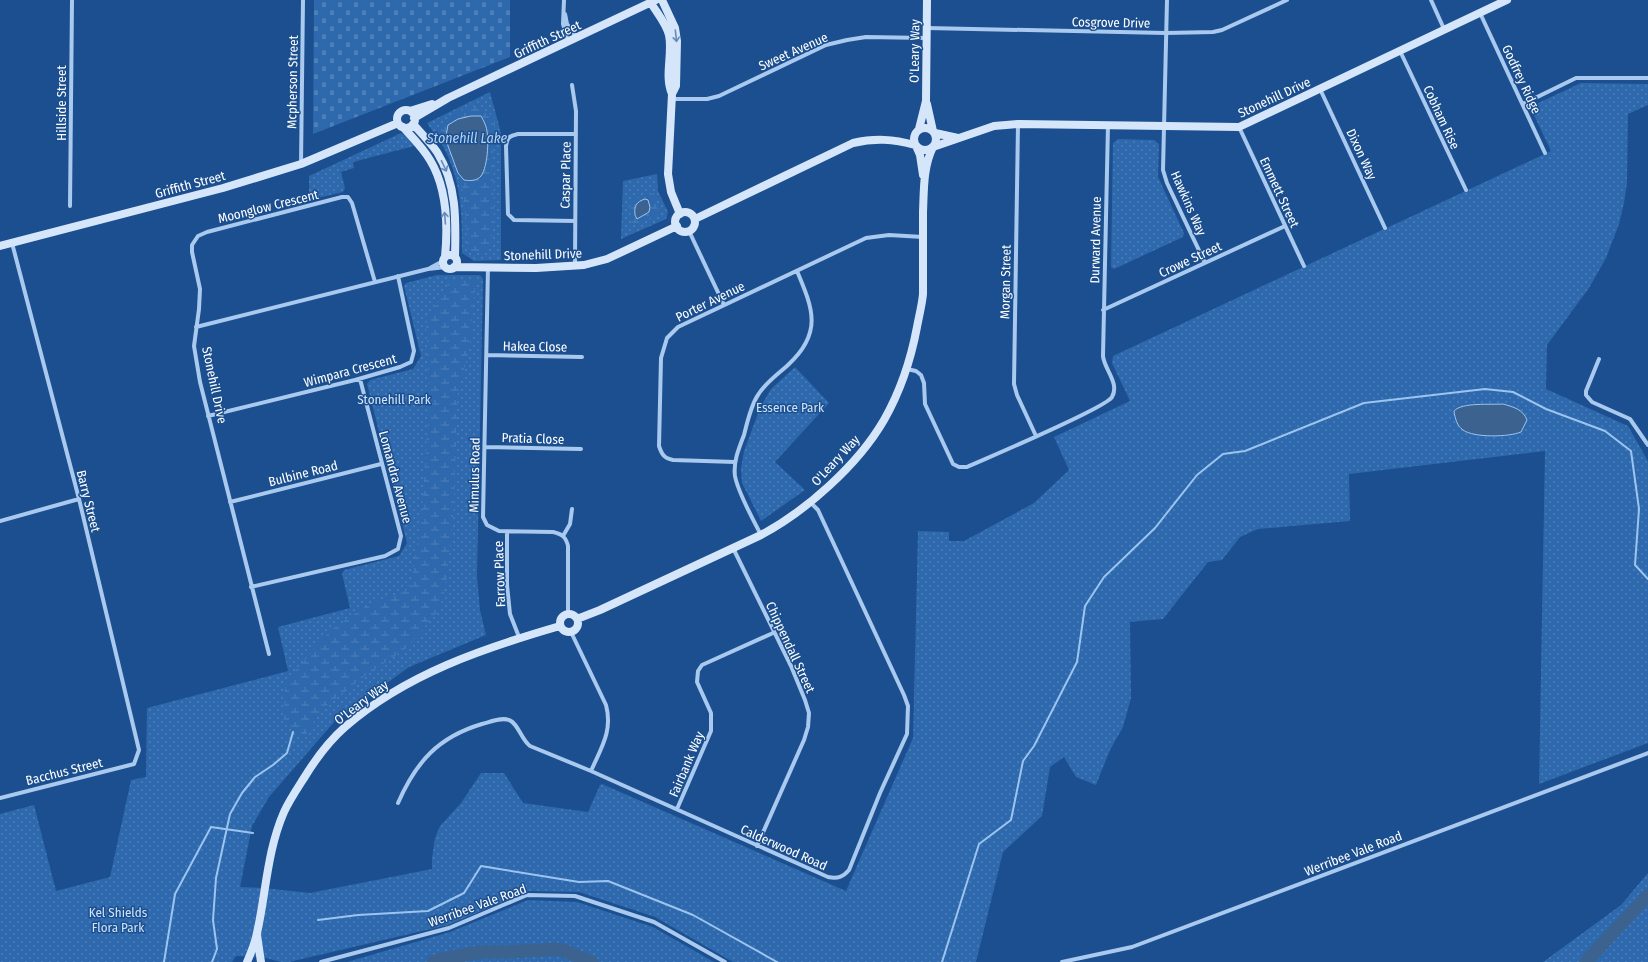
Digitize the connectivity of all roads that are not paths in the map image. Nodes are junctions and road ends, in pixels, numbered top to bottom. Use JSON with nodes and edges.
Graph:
{"nodes":[{"id":1,"x":72,"y":0,"type":"edge"},
{"id":2,"x":303,"y":0,"type":"edge"},
{"id":3,"x":564,"y":0,"type":"edge"},
{"id":4,"x":662,"y":0,"type":"edge"},
{"id":5,"x":927,"y":0,"type":"edge"},
{"id":6,"x":1167,"y":0,"type":"edge"},
{"id":7,"x":1287,"y":0,"type":"edge"},
{"id":8,"x":1431,"y":0,"type":"edge"},
{"id":9,"x":1507,"y":0,"type":"edge"},
{"id":10,"x":653,"y":1,"type":"edge"},
{"id":11,"x":564,"y":10,"type":"junction"},
{"id":12,"x":1480,"y":13,"type":"junction"},
{"id":13,"x":927,"y":28,"type":"junction"},
{"id":14,"x":1444,"y":29,"type":"junction"},
{"id":15,"x":1166,"y":33,"type":"junction"},
{"id":16,"x":577,"y":38,"type":"junction"},
{"id":17,"x":926,"y":38,"type":"junction"},
{"id":18,"x":568,"y":42,"type":"junction"},
{"id":19,"x":1400,"y":52,"type":"junction"},
{"id":20,"x":1648,"y":78,"type":"edge"},
{"id":21,"x":572,"y":85,"type":"dead end"},
{"id":22,"x":1320,"y":89,"type":"junction"},
{"id":23,"x":672,"y":96,"type":"junction"},
{"id":24,"x":926,"y":101,"type":"junction"},
{"id":25,"x":1523,"y":104,"type":"junction"},
{"id":26,"x":412,"y":117,"type":"junction"},
{"id":27,"x":399,"y":123,"type":"junction"},
{"id":28,"x":1018,"y":124,"type":"junction"},
{"id":29,"x":1108,"y":125,"type":"junction"},
{"id":30,"x":1164,"y":126,"type":"junction"},
{"id":31,"x":1239,"y":127,"type":"junction"},
{"id":32,"x":917,"y":130,"type":"junction"},
{"id":33,"x":934,"y":132,"type":"junction"},
{"id":34,"x":576,"y":134,"type":"junction"},
{"id":35,"x":960,"y":138,"type":"junction"},
{"id":36,"x":887,"y":139,"type":"junction"},
{"id":37,"x":916,"y":145,"type":"junction"},
{"id":38,"x":933,"y":147,"type":"junction"},
{"id":39,"x":1545,"y":153,"type":"dead end"},
{"id":40,"x":301,"y":164,"type":"junction"},
{"id":41,"x":924,"y":182,"type":"junction"},
{"id":42,"x":1466,"y":190,"type":"dead end"},
{"id":43,"x":70,"y":206,"type":"dead end"},
{"id":44,"x":680,"y":214,"type":"junction"},
{"id":45,"x":695,"y":219,"type":"junction"},
{"id":46,"x":575,"y":221,"type":"junction"},
{"id":47,"x":677,"y":226,"type":"junction"},
{"id":48,"x":1285,"y":226,"type":"junction"},
{"id":49,"x":1385,"y":228,"type":"dead end"},
{"id":50,"x":689,"y":231,"type":"junction"},
{"id":51,"x":923,"y":237,"type":"junction"},
{"id":52,"x":12,"y":243,"type":"junction"},
{"id":53,"x":0,"y":246,"type":"edge"},
{"id":54,"x":455,"y":261,"type":"junction"},
{"id":55,"x":445,"y":262,"type":"junction"},
{"id":56,"x":1205,"y":263,"type":"junction"},
{"id":57,"x":574,"y":265,"type":"junction"},
{"id":58,"x":1304,"y":266,"type":"dead end"},
{"id":59,"x":488,"y":267,"type":"junction"},
{"id":60,"x":796,"y":271,"type":"junction"},
{"id":61,"x":398,"y":276,"type":"junction"},
{"id":62,"x":375,"y":282,"type":"junction"},
{"id":63,"x":724,"y":305,"type":"junction"},
{"id":64,"x":1103,"y":310,"type":"junction"},
{"id":65,"x":196,"y":327,"type":"junction"},
{"id":66,"x":487,"y":355,"type":"junction"},
{"id":67,"x":582,"y":357,"type":"dead end"},
{"id":68,"x":1599,"y":360,"type":"dead end"},
{"id":69,"x":906,"y":369,"type":"junction"},
{"id":70,"x":360,"y":378,"type":"junction"},
{"id":71,"x":208,"y":416,"type":"junction"},
{"id":72,"x":1036,"y":436,"type":"junction"},
{"id":73,"x":1648,"y":445,"type":"edge"},
{"id":74,"x":484,"y":447,"type":"junction"},
{"id":75,"x":581,"y":449,"type":"dead end"},
{"id":76,"x":735,"y":462,"type":"junction"},
{"id":77,"x":381,"y":464,"type":"junction"},
{"id":78,"x":79,"y":499,"type":"junction"},
{"id":79,"x":230,"y":502,"type":"junction"},
{"id":80,"x":810,"y":502,"type":"junction"},
{"id":81,"x":572,"y":509,"type":"dead end"},
{"id":82,"x":0,"y":521,"type":"edge"},
{"id":83,"x":507,"y":532,"type":"junction"},
{"id":84,"x":761,"y":535,"type":"junction"},
{"id":85,"x":563,"y":536,"type":"junction"},
{"id":86,"x":733,"y":548,"type":"junction"},
{"id":87,"x":251,"y":587,"type":"junction"},
{"id":88,"x":568,"y":613,"type":"junction"},
{"id":89,"x":578,"y":619,"type":"junction"},
{"id":90,"x":560,"y":626,"type":"junction"},
{"id":91,"x":571,"y":632,"type":"junction"},
{"id":92,"x":773,"y":633,"type":"junction"},
{"id":93,"x":519,"y":637,"type":"junction"},
{"id":94,"x":269,"y":654,"type":"dead end"},
{"id":95,"x":1648,"y":753,"type":"edge"},
{"id":96,"x":134,"y":764,"type":"joint"},
{"id":97,"x":591,"y":771,"type":"junction"},
{"id":98,"x":0,"y":798,"type":"edge"},
{"id":99,"x":398,"y":803,"type":"dead end"},
{"id":100,"x":677,"y":809,"type":"junction"},
{"id":101,"x":757,"y":846,"type":"junction"},
{"id":102,"x":257,"y":934,"type":"junction"},
{"id":103,"x":247,"y":962,"type":"edge"},
{"id":104,"x":261,"y":962,"type":"edge"},
{"id":105,"x":321,"y":962,"type":"edge"},
{"id":106,"x":725,"y":962,"type":"edge"},
{"id":107,"x":1062,"y":962,"type":"edge"}],
"edges":[{"from":1,"to":43,"type":"street","name":"Hillside Street"},
{"from":2,"to":40,"type":"street","name":"Mcpherson Street"},
{"from":3,"to":11,"type":"street"},
{"from":4,"to":23,"type":"street","one_way":true},
{"from":5,"to":13,"type":"street","name":"O'Leary Way"},
{"from":6,"to":15,"type":"street","name":"Hawkins Way"},
{"from":7,"to":15,"type":"street","name":"Cosgrove Drive"},
{"from":8,"to":14,"type":"street"},
{"from":9,"to":12,"type":"street","name":"Stonehill Drive"},
{"from":10,"to":16,"type":"street","name":"Griffith Street"},
{"from":10,"to":23,"type":"street"},
{"from":11,"to":16,"type":"street"},
{"from":11,"to":18,"type":"street"},
{"from":12,"to":14,"type":"street","name":"Stonehill Drive"},
{"from":12,"to":25,"type":"street","name":"Godfrey Ridge"},
{"from":13,"to":15,"type":"street","name":"Cosgrove Drive"},
{"from":13,"to":17,"type":"street","name":"O'Leary Way"},
{"from":14,"to":19,"type":"street","name":"Stonehill Drive"},
{"from":15,"to":30,"type":"street","name":"Hawkins Way"},
{"from":16,"to":18,"type":"street","name":"Griffith Street"},
{"from":17,"to":23,"type":"street","name":"Sweet Avenue"},
{"from":17,"to":24,"type":"street","name":"O'Leary Way"},
{"from":18,"to":26,"type":"street","name":"Griffith Street"},
{"from":19,"to":22,"type":"street","name":"Stonehill Drive"},
{"from":19,"to":42,"type":"street","name":"Cobham Rise"},
{"from":20,"to":25,"type":"street"},
{"from":21,"to":34,"type":"street","name":"Caspar Place"},
{"from":22,"to":31,"type":"street","name":"Stonehill Drive"},
{"from":22,"to":49,"type":"street","name":"Dixon Way"},
{"from":23,"to":44,"type":"street"},
{"from":24,"to":32,"type":"street"},
{"from":24,"to":33,"type":"street"},
{"from":25,"to":39,"type":"street","name":"Godfrey Ridge"},
{"from":26,"to":27,"type":"street"},
{"from":26,"to":27,"type":"street"},
{"from":26,"to":54,"type":"street","one_way":true},
{"from":27,"to":40,"type":"street","name":"Griffith Street"},
{"from":55,"to":27,"type":"street","one_way":true},
{"from":28,"to":29,"type":"street","name":"Stonehill Drive"},
{"from":28,"to":35,"type":"street","name":"Stonehill Drive"},
{"from":28,"to":72,"type":"street","name":"Morgan Street"},
{"from":29,"to":30,"type":"street","name":"Stonehill Drive"},
{"from":29,"to":64,"type":"street","name":"Durward Avenue"},
{"from":30,"to":31,"type":"street","name":"Stonehill Drive"},
{"from":30,"to":56,"type":"street","name":"Hawkins Way"},
{"from":31,"to":48,"type":"street","name":"Emmett Street"},
{"from":32,"to":33,"type":"street"},
{"from":32,"to":36,"type":"street"},
{"from":32,"to":37,"type":"street"},
{"from":33,"to":35,"type":"street"},
{"from":33,"to":38,"type":"street"},
{"from":34,"to":46,"type":"street","name":"Caspar Place"},
{"from":34,"to":46,"type":"street"},
{"from":35,"to":38,"type":"street","name":"Stonehill Drive"},
{"from":36,"to":37,"type":"street"},
{"from":36,"to":45,"type":"street"},
{"from":37,"to":38,"type":"street"},
{"from":37,"to":41,"type":"street"},
{"from":38,"to":41,"type":"street"},
{"from":40,"to":52,"type":"street","name":"Griffith Street"},
{"from":41,"to":51,"type":"street","name":"O'Leary Way"},
{"from":44,"to":45,"type":"street"},
{"from":44,"to":47,"type":"street"},
{"from":45,"to":50,"type":"street"},
{"from":46,"to":57,"type":"street","name":"Caspar Place"},
{"from":47,"to":50,"type":"street"},
{"from":47,"to":57,"type":"street","name":"Stonehill Drive"},
{"from":48,"to":56,"type":"street","name":"Crowe Street"},
{"from":48,"to":58,"type":"street","name":"Emmett Street"},
{"from":50,"to":63,"type":"street"},
{"from":51,"to":60,"type":"street","name":"Porter Avenue"},
{"from":51,"to":69,"type":"street","name":"O'Leary Way"},
{"from":52,"to":53,"type":"street","name":"Griffith Street"},
{"from":52,"to":78,"type":"street","name":"Barry Street"},
{"from":54,"to":55,"type":"street"},
{"from":54,"to":55,"type":"street"},
{"from":54,"to":59,"type":"street","name":"Stonehill Drive"},
{"from":55,"to":61,"type":"street"},
{"from":56,"to":64,"type":"street","name":"Crowe Street"},
{"from":57,"to":59,"type":"street","name":"Stonehill Drive"},
{"from":59,"to":66,"type":"street","name":"Mimulus Road"},
{"from":60,"to":63,"type":"street","name":"Porter Avenue"},
{"from":60,"to":76,"type":"street"},
{"from":61,"to":62,"type":"street"},
{"from":61,"to":70,"type":"street","name":"Wimpara Crescent"},
{"from":62,"to":65,"type":"street"},
{"from":62,"to":65,"type":"street","name":"Moonglow Crescent"},
{"from":63,"to":76,"type":"street","name":"Porter Avenue"},
{"from":64,"to":72,"type":"street","name":"Durward Avenue"},
{"from":65,"to":71,"type":"street","name":"Stonehill Drive"},
{"from":66,"to":67,"type":"street","name":"Hakea Close"},
{"from":66,"to":74,"type":"street","name":"Mimulus Road"},
{"from":68,"to":73,"type":"street"},
{"from":69,"to":72,"type":"street"},
{"from":69,"to":80,"type":"street","name":"O'Leary Way"},
{"from":70,"to":71,"type":"street","name":"Wimpara Crescent"},
{"from":70,"to":77,"type":"street","name":"Lomandra Avenue"},
{"from":71,"to":79,"type":"street","name":"Stonehill Drive"},
{"from":74,"to":75,"type":"street","name":"Pratia Close"},
{"from":74,"to":83,"type":"street","name":"Mimulus Road"},
{"from":76,"to":84,"type":"street"},
{"from":77,"to":79,"type":"street","name":"Bulbine Road"},
{"from":77,"to":87,"type":"street","name":"Lomandra Avenue"},
{"from":78,"to":82,"type":"street"},
{"from":78,"to":96,"type":"street","name":"Barry Street"},
{"from":79,"to":87,"type":"street","name":"Stonehill Drive"},
{"from":80,"to":84,"type":"street","name":"O'Leary Way"},
{"from":80,"to":101,"type":"street","name":"Calderwood Road"},
{"from":81,"to":85,"type":"street"},
{"from":83,"to":85,"type":"street","name":"Mimulus Road"},
{"from":83,"to":93,"type":"street","name":"Farrow Place"},
{"from":84,"to":86,"type":"street","name":"O'Leary Way"},
{"from":85,"to":88,"type":"street"},
{"from":86,"to":89,"type":"street","name":"O'Leary Way"},
{"from":86,"to":92,"type":"street","name":"Chippendall Street"},
{"from":87,"to":94,"type":"street","name":"Stonehill Drive"},
{"from":88,"to":89,"type":"street"},
{"from":88,"to":90,"type":"street"},
{"from":89,"to":91,"type":"street"},
{"from":90,"to":91,"type":"street"},
{"from":90,"to":93,"type":"street","name":"O'Leary Way"},
{"from":91,"to":97,"type":"street"},
{"from":92,"to":100,"type":"street","name":"Fairbank Way"},
{"from":92,"to":101,"type":"street","name":"Chippendall Street"},
{"from":93,"to":102,"type":"street","name":"O'Leary Way"},
{"from":95,"to":107,"type":"street","name":"Werribee Vale Road"},
{"from":96,"to":98,"type":"street","name":"Bacchus Street"},
{"from":97,"to":99,"type":"street","name":"Calderwood Road"},
{"from":97,"to":100,"type":"street","name":"Calderwood Road"},
{"from":100,"to":101,"type":"street","name":"Calderwood Road"},
{"from":102,"to":103,"type":"street","name":"O'Leary Way"},
{"from":102,"to":104,"type":"street","name":"O'Leary Way"},
{"from":105,"to":106,"type":"street","name":"Werribee Vale Road"}]}
